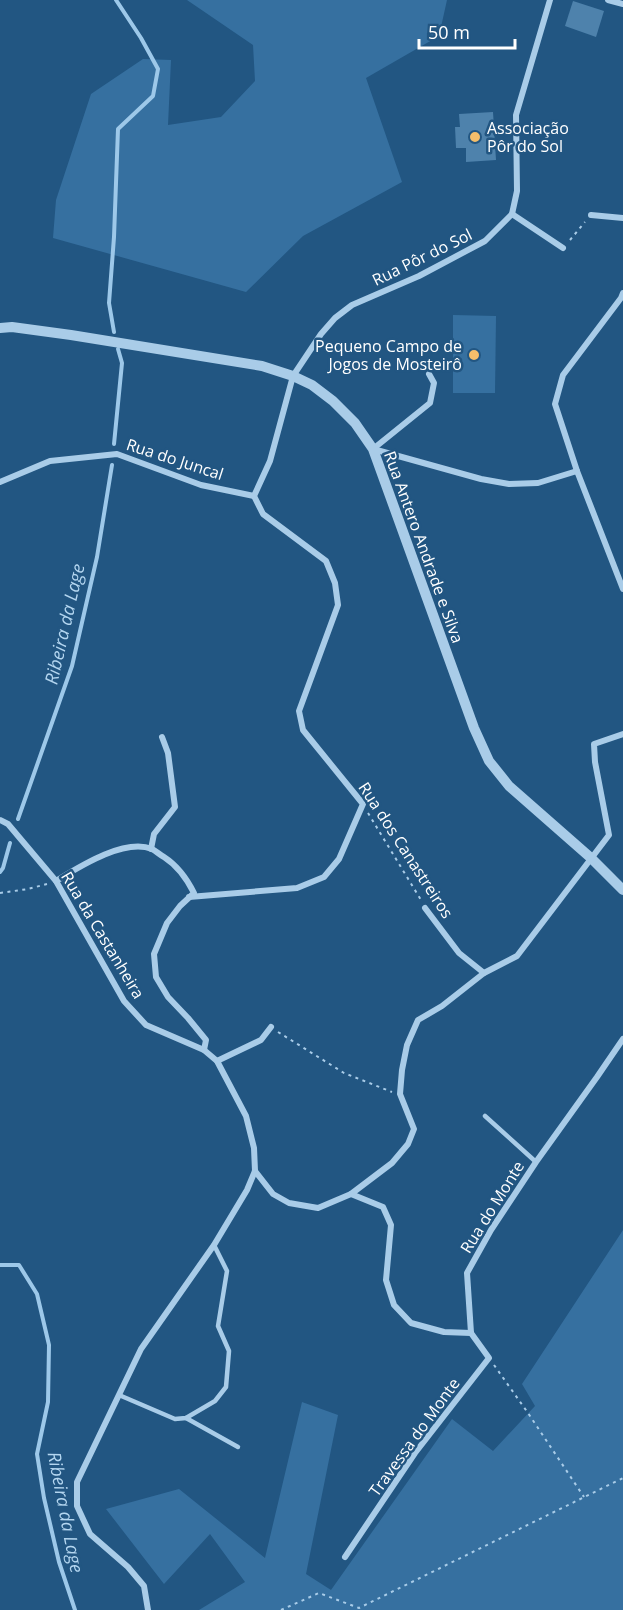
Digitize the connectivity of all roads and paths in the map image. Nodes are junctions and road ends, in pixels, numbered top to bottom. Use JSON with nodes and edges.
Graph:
{"nodes":[{"id":1,"x":550,"y":0,"type":"edge"},
{"id":2,"x":608,"y":0,"type":"edge"},
{"id":3,"x":623,"y":4,"type":"edge"},
{"id":4,"x":512,"y":214,"type":"junction"},
{"id":5,"x":591,"y":215,"type":"joint"},
{"id":6,"x":623,"y":218,"type":"edge"},
{"id":7,"x":563,"y":248,"type":"joint"},
{"id":8,"x":623,"y":293,"type":"edge"},
{"id":9,"x":0,"y":328,"type":"edge"},
{"id":10,"x":429,"y":374,"type":"dead end"},
{"id":11,"x":293,"y":376,"type":"junction"},
{"id":12,"x":373,"y":449,"type":"junction"},
{"id":13,"x":577,"y":471,"type":"junction"},
{"id":14,"x":0,"y":482,"type":"edge"},
{"id":15,"x":254,"y":496,"type":"junction"},
{"id":16,"x":623,"y":589,"type":"edge"},
{"id":17,"x":623,"y":734,"type":"edge"},
{"id":18,"x":162,"y":736,"type":"dead end"},
{"id":19,"x":363,"y":804,"type":"junction"},
{"id":20,"x":0,"y":819,"type":"edge"},
{"id":21,"x":151,"y":849,"type":"junction"},
{"id":22,"x":591,"y":858,"type":"junction"},
{"id":23,"x":56,"y":881,"type":"junction"},
{"id":24,"x":623,"y":890,"type":"edge"},
{"id":25,"x":0,"y":892,"type":"edge"},
{"id":26,"x":189,"y":897,"type":"junction"},
{"id":27,"x":425,"y":908,"type":"joint"},
{"id":28,"x":484,"y":974,"type":"junction"},
{"id":29,"x":271,"y":1027,"type":"joint"},
{"id":30,"x":623,"y":1039,"type":"edge"},
{"id":31,"x":204,"y":1050,"type":"junction"},
{"id":32,"x":217,"y":1061,"type":"junction"},
{"id":33,"x":400,"y":1095,"type":"junction"},
{"id":34,"x":485,"y":1116,"type":"dead end"},
{"id":35,"x":536,"y":1162,"type":"junction"},
{"id":36,"x":255,"y":1172,"type":"junction"},
{"id":37,"x":351,"y":1194,"type":"junction"},
{"id":38,"x":213,"y":1245,"type":"junction"},
{"id":39,"x":471,"y":1333,"type":"junction"},
{"id":40,"x":489,"y":1358,"type":"junction"},
{"id":41,"x":119,"y":1395,"type":"junction"},
{"id":42,"x":186,"y":1418,"type":"junction"},
{"id":43,"x":238,"y":1447,"type":"dead end"},
{"id":44,"x":623,"y":1478,"type":"edge"},
{"id":45,"x":584,"y":1497,"type":"junction"},
{"id":46,"x":345,"y":1557,"type":"dead end"},
{"id":47,"x":148,"y":1610,"type":"edge"},
{"id":48,"x":281,"y":1610,"type":"edge"}],
"edges":[{"from":1,"to":4,"type":"street"},
{"from":2,"to":3,"type":"street"},
{"from":4,"to":7,"type":"street"},
{"from":4,"to":11,"type":"street","name":"Rua Pôr do Sol"},
{"from":5,"to":6,"type":"street"},
{"from":5,"to":7,"type":"path"},
{"from":8,"to":13,"type":"street"},
{"from":9,"to":11,"type":"street","name":"Rua Antero Andrade e Silva"},
{"from":10,"to":12,"type":"street"},
{"from":11,"to":12,"type":"street","name":"Rua Antero Andrade e Silva"},
{"from":11,"to":15,"type":"street"},
{"from":12,"to":13,"type":"street"},
{"from":12,"to":22,"type":"street","name":"Rua Antero Andrade e Silva"},
{"from":13,"to":16,"type":"street"},
{"from":14,"to":15,"type":"street","name":"Rua do Juncal"},
{"from":15,"to":19,"type":"street","name":"Rua dos Canastreiros"},
{"from":17,"to":22,"type":"street"},
{"from":18,"to":21,"type":"street"},
{"from":19,"to":26,"type":"street"},
{"from":19,"to":27,"type":"path","name":"Rua dos Canastreiros"},
{"from":20,"to":23,"type":"street","name":"Rua da Castanheira"},
{"from":21,"to":23,"type":"street"},
{"from":21,"to":26,"type":"street"},
{"from":22,"to":24,"type":"street","name":"Rua Antero Andrade e Silva"},
{"from":22,"to":28,"type":"street"},
{"from":23,"to":25,"type":"path"},
{"from":23,"to":31,"type":"street","name":"Rua da Castanheira"},
{"from":26,"to":31,"type":"street"},
{"from":27,"to":28,"type":"street","name":"Rua dos Canastreiros"},
{"from":28,"to":33,"type":"street"},
{"from":29,"to":32,"type":"street"},
{"from":29,"to":33,"type":"path"},
{"from":30,"to":35,"type":"street","name":"Rua do Monte"},
{"from":31,"to":32,"type":"street","name":"Rua da Castanheira"},
{"from":32,"to":36,"type":"street","name":"Rua da Castanheira"},
{"from":33,"to":37,"type":"street"},
{"from":34,"to":35,"type":"lane"},
{"from":35,"to":39,"type":"street","name":"Rua do Monte"},
{"from":36,"to":37,"type":"street"},
{"from":36,"to":38,"type":"street"},
{"from":37,"to":39,"type":"street"},
{"from":38,"to":41,"type":"street"},
{"from":38,"to":42,"type":"lane"},
{"from":39,"to":40,"type":"street"},
{"from":40,"to":45,"type":"path"},
{"from":40,"to":46,"type":"street","name":"Travessa do Monte"},
{"from":41,"to":42,"type":"lane"},
{"from":41,"to":47,"type":"street"},
{"from":42,"to":43,"type":"lane"},
{"from":44,"to":45,"type":"path"},
{"from":45,"to":48,"type":"path"}]}
